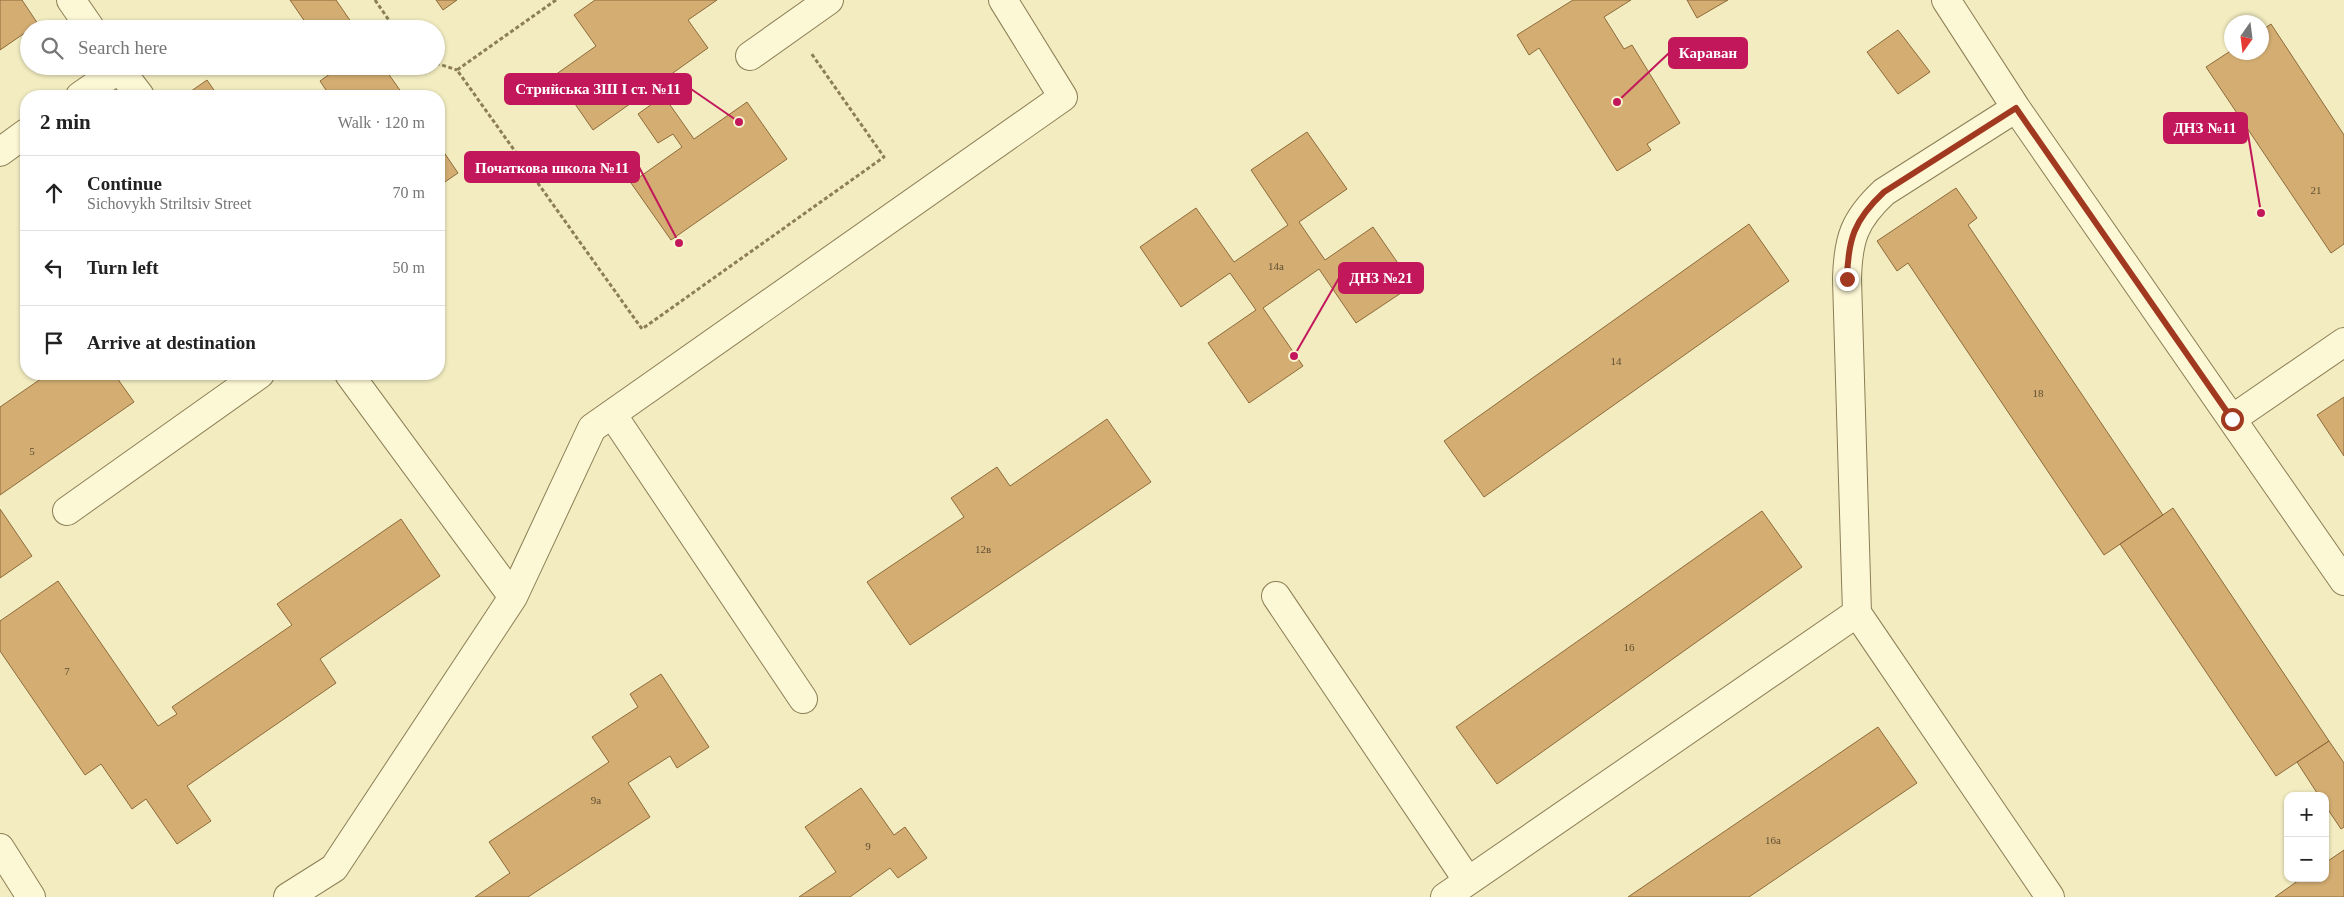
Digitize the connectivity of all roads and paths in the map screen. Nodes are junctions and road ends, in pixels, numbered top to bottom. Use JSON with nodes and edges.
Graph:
{"nodes":[{"id":1,"x":71,"y":0,"type":"edge"},
{"id":2,"x":375,"y":0,"type":"edge"},
{"id":3,"x":556,"y":0,"type":"edge"},
{"id":4,"x":829,"y":0,"type":"edge"},
{"id":5,"x":1003,"y":0,"type":"edge"},
{"id":6,"x":1946,"y":0,"type":"edge"},
{"id":7,"x":85,"y":20,"type":"edge"},
{"id":8,"x":389,"y":20,"type":"edge"},
{"id":9,"x":792,"y":26,"type":"junction"},
{"id":10,"x":750,"y":56,"type":"dead end"},
{"id":11,"x":445,"y":65,"type":"edge"},
{"id":12,"x":457,"y":70,"type":"junction"},
{"id":13,"x":108,"y":75,"type":"edge"},
{"id":14,"x":124,"y":75,"type":"edge"},
{"id":15,"x":88,"y":90,"type":"edge"},
{"id":16,"x":135,"y":90,"type":"edge"},
{"id":17,"x":2016,"y":108,"type":"junction"},
{"id":18,"x":20,"y":137,"type":"edge"},
{"id":19,"x":0,"y":152,"type":"edge"},
{"id":20,"x":2344,"y":342,"type":"edge"},
{"id":21,"x":252,"y":380,"type":"edge"},
{"id":22,"x":353,"y":380,"type":"edge"},
{"id":23,"x":612,"y":414,"type":"junction"},
{"id":24,"x":2232,"y":419,"type":"junction"},
{"id":25,"x":66,"y":511,"type":"dead end"},
{"id":26,"x":2344,"y":581,"type":"edge"},
{"id":27,"x":1276,"y":596,"type":"dead end"},
{"id":28,"x":513,"y":597,"type":"junction"},
{"id":29,"x":1857,"y":613,"type":"junction"},
{"id":30,"x":803,"y":699,"type":"dead end"},
{"id":31,"x":0,"y":848,"type":"edge"},
{"id":32,"x":1468,"y":881,"type":"junction"},
{"id":33,"x":31,"y":897,"type":"edge"},
{"id":34,"x":288,"y":897,"type":"edge"},
{"id":35,"x":1445,"y":897,"type":"edge"},
{"id":36,"x":2050,"y":897,"type":"edge"}],
"edges":[{"from":1,"to":7,"type":"street"},
{"from":2,"to":8,"type":"path"},
{"from":3,"to":12,"type":"path"},
{"from":4,"to":9,"type":"street"},
{"from":5,"to":23,"type":"street"},
{"from":6,"to":17,"type":"street"},
{"from":9,"to":10,"type":"street"},
{"from":9,"to":12,"type":"path"},
{"from":11,"to":12,"type":"path"},
{"from":13,"to":15,"type":"street"},
{"from":14,"to":16,"type":"street"},
{"from":17,"to":24,"type":"street"},
{"from":17,"to":29,"type":"street"},
{"from":18,"to":19,"type":"street"},
{"from":20,"to":24,"type":"street"},
{"from":21,"to":25,"type":"street"},
{"from":22,"to":28,"type":"street"},
{"from":23,"to":28,"type":"street"},
{"from":23,"to":30,"type":"street"},
{"from":24,"to":26,"type":"street"},
{"from":27,"to":32,"type":"street"},
{"from":28,"to":34,"type":"street"},
{"from":29,"to":32,"type":"street"},
{"from":29,"to":36,"type":"street"},
{"from":31,"to":33,"type":"street"},
{"from":32,"to":35,"type":"street"}]}
